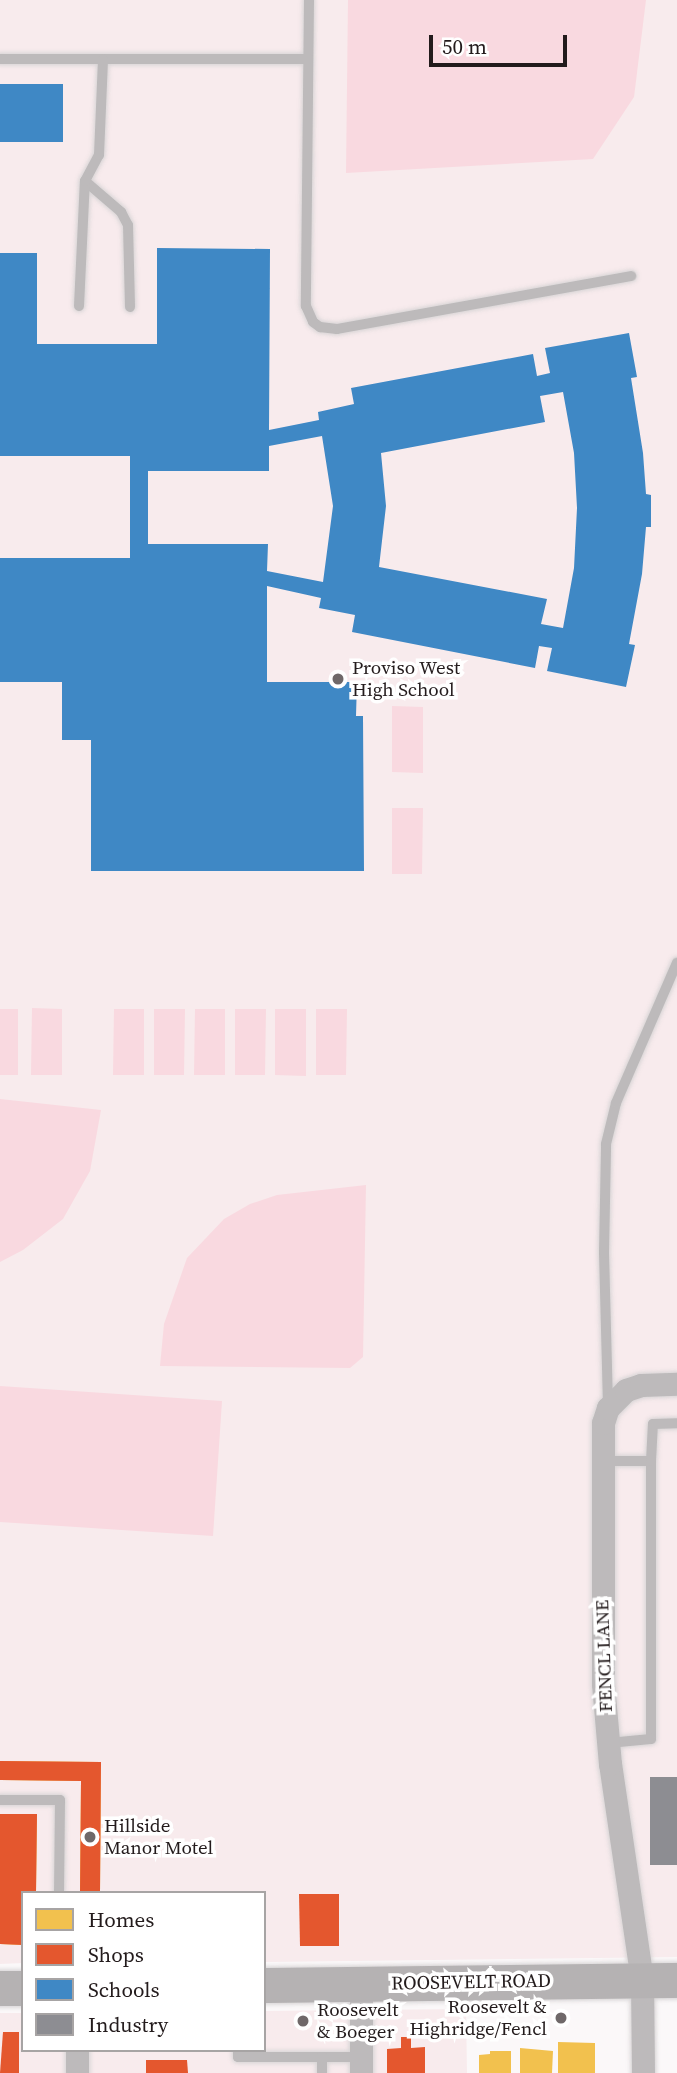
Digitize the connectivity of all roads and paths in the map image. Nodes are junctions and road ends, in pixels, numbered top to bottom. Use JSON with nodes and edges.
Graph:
{"nodes":[{"id":1,"x":309,"y":0,"type":"edge"},
{"id":2,"x":0,"y":59,"type":"edge"},
{"id":3,"x":103,"y":59,"type":"junction"},
{"id":4,"x":308,"y":59,"type":"junction"},
{"id":5,"x":85,"y":181,"type":"junction"},
{"id":6,"x":631,"y":276,"type":"dead end"},
{"id":7,"x":79,"y":306,"type":"dead end"},
{"id":8,"x":131,"y":307,"type":"dead end"},
{"id":9,"x":677,"y":963,"type":"edge"},
{"id":10,"x":677,"y":1384,"type":"edge"},
{"id":11,"x":608,"y":1408,"type":"junction"},
{"id":12,"x":677,"y":1423,"type":"edge"},
{"id":13,"x":603,"y":1461,"type":"junction"},
{"id":14,"x":650,"y":1461,"type":"junction"},
{"id":15,"x":608,"y":1744,"type":"junction"},
{"id":16,"x":0,"y":1800,"type":"edge"},
{"id":17,"x":59,"y":1891,"type":"edge"},
{"id":18,"x":642,"y":1980,"type":"junction"},
{"id":19,"x":677,"y":1980,"type":"edge"},
{"id":20,"x":361,"y":1983,"type":"junction"},
{"id":21,"x":266,"y":1984,"type":"edge"},
{"id":22,"x":0,"y":1988,"type":"edge"},
{"id":23,"x":21,"y":1988,"type":"edge"},
{"id":24,"x":77,"y":2052,"type":"edge"},
{"id":25,"x":238,"y":2052,"type":"edge"},
{"id":26,"x":322,"y":2057,"type":"junction"},
{"id":27,"x":361,"y":2065,"type":"edge"},
{"id":28,"x":77,"y":2073,"type":"edge"},
{"id":29,"x":322,"y":2073,"type":"edge"},
{"id":30,"x":643,"y":2073,"type":"edge"}],
"edges":[{"from":1,"to":4,"type":"lane"},
{"from":2,"to":3,"type":"lane"},
{"from":3,"to":4,"type":"lane"},
{"from":3,"to":5,"type":"lane"},
{"from":4,"to":6,"type":"lane"},
{"from":5,"to":7,"type":"lane"},
{"from":5,"to":8,"type":"lane"},
{"from":9,"to":11,"type":"lane"},
{"from":10,"to":11,"type":"street"},
{"from":11,"to":13,"type":"street","name":"FENCL LANE"},
{"from":12,"to":14,"type":"lane"},
{"from":13,"to":14,"type":"lane"},
{"from":13,"to":15,"type":"street","name":"FENCL LANE"},
{"from":14,"to":15,"type":"lane"},
{"from":15,"to":18,"type":"street","name":"FENCL LANE"},
{"from":16,"to":17,"type":"lane"},
{"from":18,"to":19,"type":"main road","name":"ROOSEVELT ROAD"},
{"from":18,"to":20,"type":"main road","name":"ROOSEVELT ROAD"},
{"from":18,"to":30,"type":"street","name":"FENCL LANE"},
{"from":20,"to":21,"type":"main road","name":"ROOSEVELT ROAD"},
{"from":20,"to":27,"type":"street"},
{"from":22,"to":23,"type":"main road"},
{"from":24,"to":28,"type":"street"},
{"from":25,"to":26,"type":"lane"},
{"from":26,"to":27,"type":"lane"},
{"from":26,"to":29,"type":"lane"}]}
